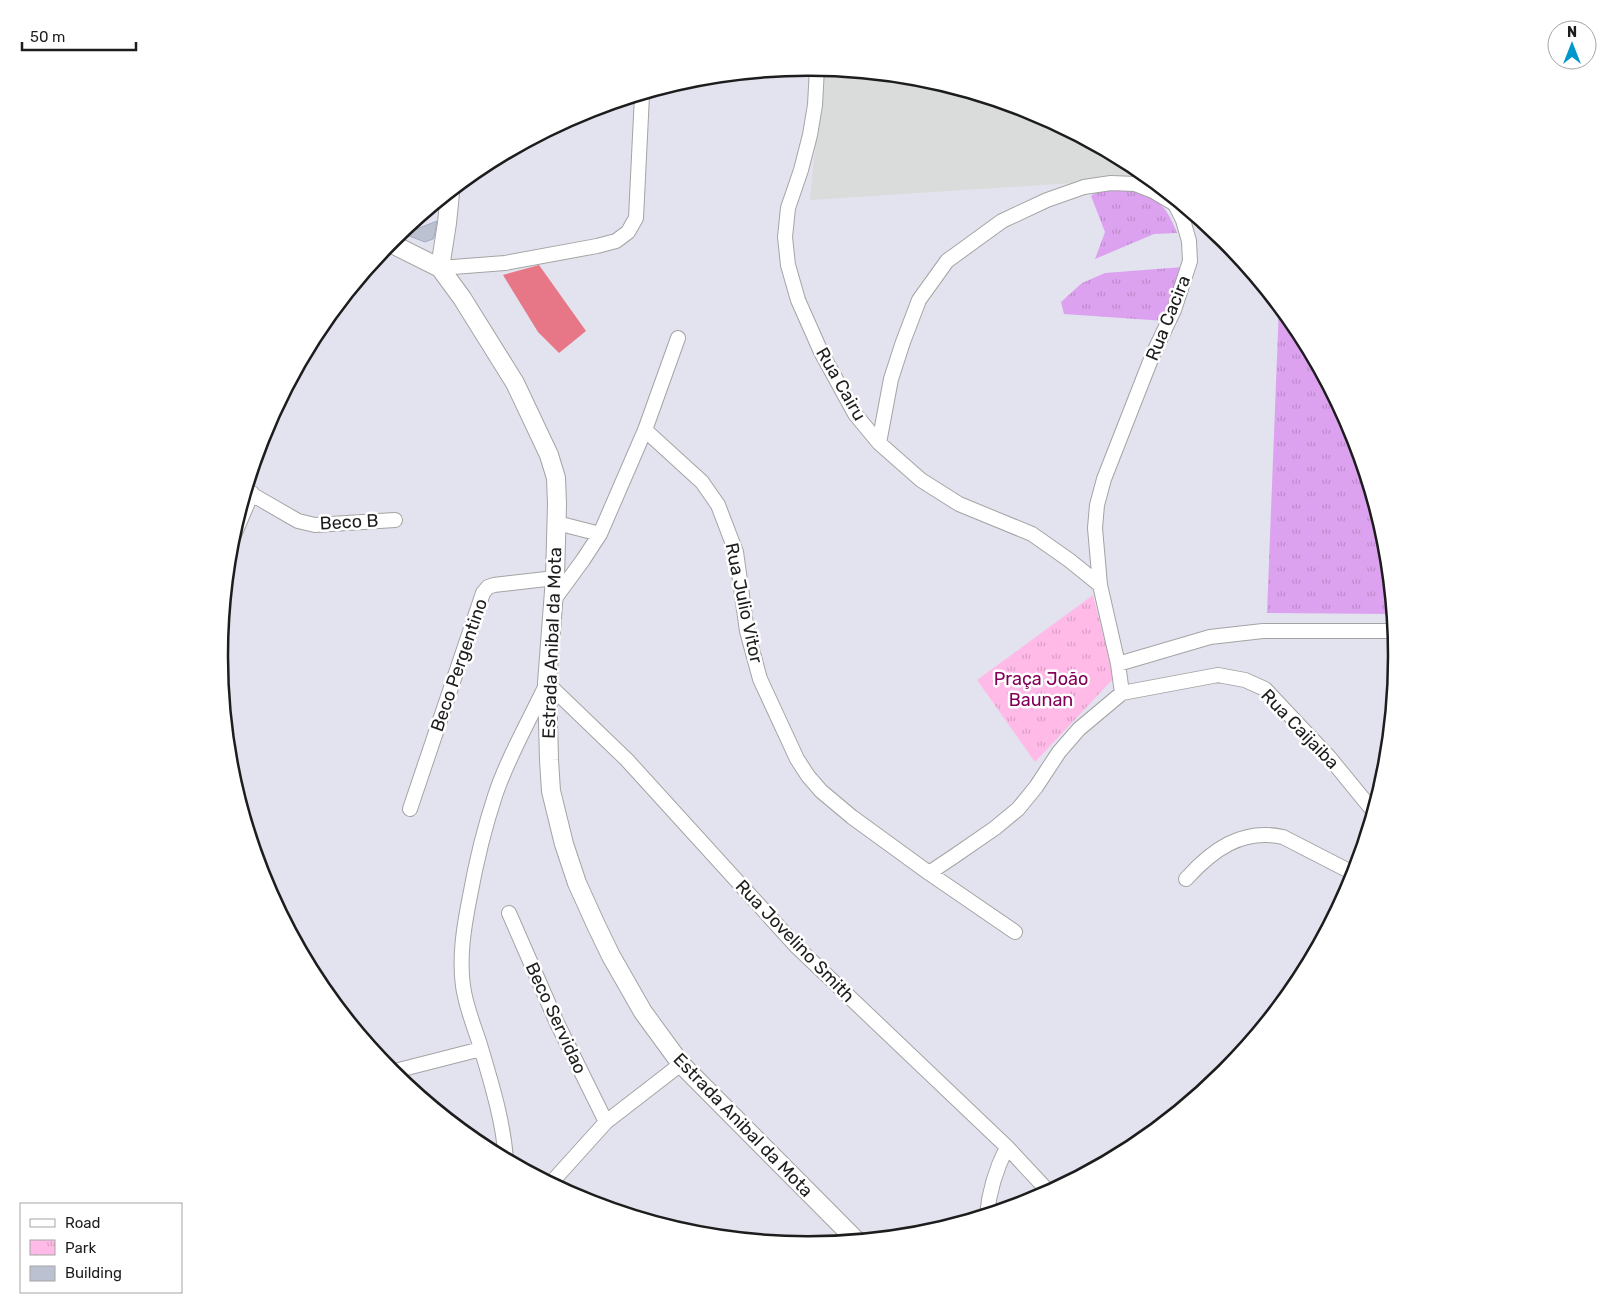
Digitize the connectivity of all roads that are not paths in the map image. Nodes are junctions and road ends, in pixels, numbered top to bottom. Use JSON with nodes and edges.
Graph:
{"nodes":[{"id":1,"x":817,"y":76,"type":"edge"},
{"id":2,"x":642,"y":101,"type":"edge"},
{"id":3,"x":1158,"y":193,"type":"edge"},
{"id":4,"x":449,"y":201,"type":"edge"},
{"id":5,"x":1179,"y":210,"type":"edge"},
{"id":6,"x":397,"y":247,"type":"edge"},
{"id":7,"x":440,"y":268,"type":"junction"},
{"id":8,"x":678,"y":338,"type":"dead end"},
{"id":9,"x":645,"y":430,"type":"junction"},
{"id":10,"x":880,"y":444,"type":"junction"},
{"id":11,"x":252,"y":494,"type":"edge"},
{"id":12,"x":395,"y":520,"type":"dead end"},
{"id":13,"x":557,"y":523,"type":"junction"},
{"id":14,"x":600,"y":534,"type":"junction"},
{"id":15,"x":555,"y":578,"type":"junction"},
{"id":16,"x":1100,"y":585,"type":"junction"},
{"id":17,"x":553,"y":601,"type":"junction"},
{"id":18,"x":1388,"y":631,"type":"edge"},
{"id":19,"x":1118,"y":664,"type":"junction"},
{"id":20,"x":547,"y":683,"type":"junction"},
{"id":21,"x":1122,"y":694,"type":"junction"},
{"id":22,"x":1369,"y":806,"type":"edge"},
{"id":23,"x":410,"y":808,"type":"dead end"},
{"id":24,"x":1348,"y":870,"type":"edge"},
{"id":25,"x":929,"y":873,"type":"junction"},
{"id":26,"x":1186,"y":879,"type":"dead end"},
{"id":27,"x":509,"y":913,"type":"dead end"},
{"id":28,"x":1015,"y":932,"type":"dead end"},
{"id":29,"x":481,"y":1049,"type":"junction"},
{"id":30,"x":681,"y":1064,"type":"junction"},
{"id":31,"x":401,"y":1070,"type":"edge"},
{"id":32,"x":606,"y":1122,"type":"junction"},
{"id":33,"x":1006,"y":1147,"type":"junction"},
{"id":34,"x":505,"y":1151,"type":"edge"},
{"id":35,"x":555,"y":1178,"type":"edge"},
{"id":36,"x":1044,"y":1187,"type":"edge"},
{"id":37,"x":988,"y":1208,"type":"edge"},
{"id":38,"x":851,"y":1235,"type":"edge"}],
"edges":[{"from":1,"to":10,"type":"street","name":"Rua Cairu"},
{"from":2,"to":7,"type":"street"},
{"from":3,"to":10,"type":"street","name":"Rua Cacira"},
{"from":4,"to":7,"type":"street"},
{"from":5,"to":16,"type":"street","name":"Rua Cacira"},
{"from":6,"to":7,"type":"street","name":"Estrada Anibal da Mota"},
{"from":7,"to":13,"type":"street","name":"Estrada Anibal da Mota"},
{"from":8,"to":9,"type":"street"},
{"from":9,"to":14,"type":"street"},
{"from":9,"to":25,"type":"street","name":"Rua Julio Vitor"},
{"from":10,"to":16,"type":"street","name":"Rua Cairu"},
{"from":11,"to":12,"type":"street","name":"Beco B"},
{"from":13,"to":14,"type":"street"},
{"from":13,"to":15,"type":"street","name":"Estrada Anibal da Mota"},
{"from":14,"to":17,"type":"street"},
{"from":15,"to":17,"type":"street","name":"Estrada Anibal da Mota"},
{"from":15,"to":23,"type":"street","name":"Beco Pergentino"},
{"from":16,"to":19,"type":"street","name":"Rua Cacira"},
{"from":17,"to":20,"type":"street","name":"Estrada Anibal da Mota"},
{"from":18,"to":19,"type":"street"},
{"from":19,"to":21,"type":"street","name":"Rua Cacira"},
{"from":20,"to":29,"type":"street"},
{"from":20,"to":30,"type":"street","name":"Estrada Anibal da Mota"},
{"from":20,"to":33,"type":"street","name":"Rua Jovelino Smith"},
{"from":21,"to":22,"type":"street","name":"Rua Caijaiba"},
{"from":21,"to":25,"type":"street"},
{"from":24,"to":26,"type":"street"},
{"from":25,"to":28,"type":"street","name":"Rua Julio Vitor"},
{"from":27,"to":32,"type":"street","name":"Beco Servidao"},
{"from":29,"to":31,"type":"street"},
{"from":29,"to":34,"type":"street"},
{"from":30,"to":32,"type":"street"},
{"from":30,"to":38,"type":"street","name":"Estrada Anibal da Mota"},
{"from":32,"to":35,"type":"street"},
{"from":33,"to":36,"type":"street","name":"Rua Jovelino Smith"},
{"from":33,"to":37,"type":"street"}]}
